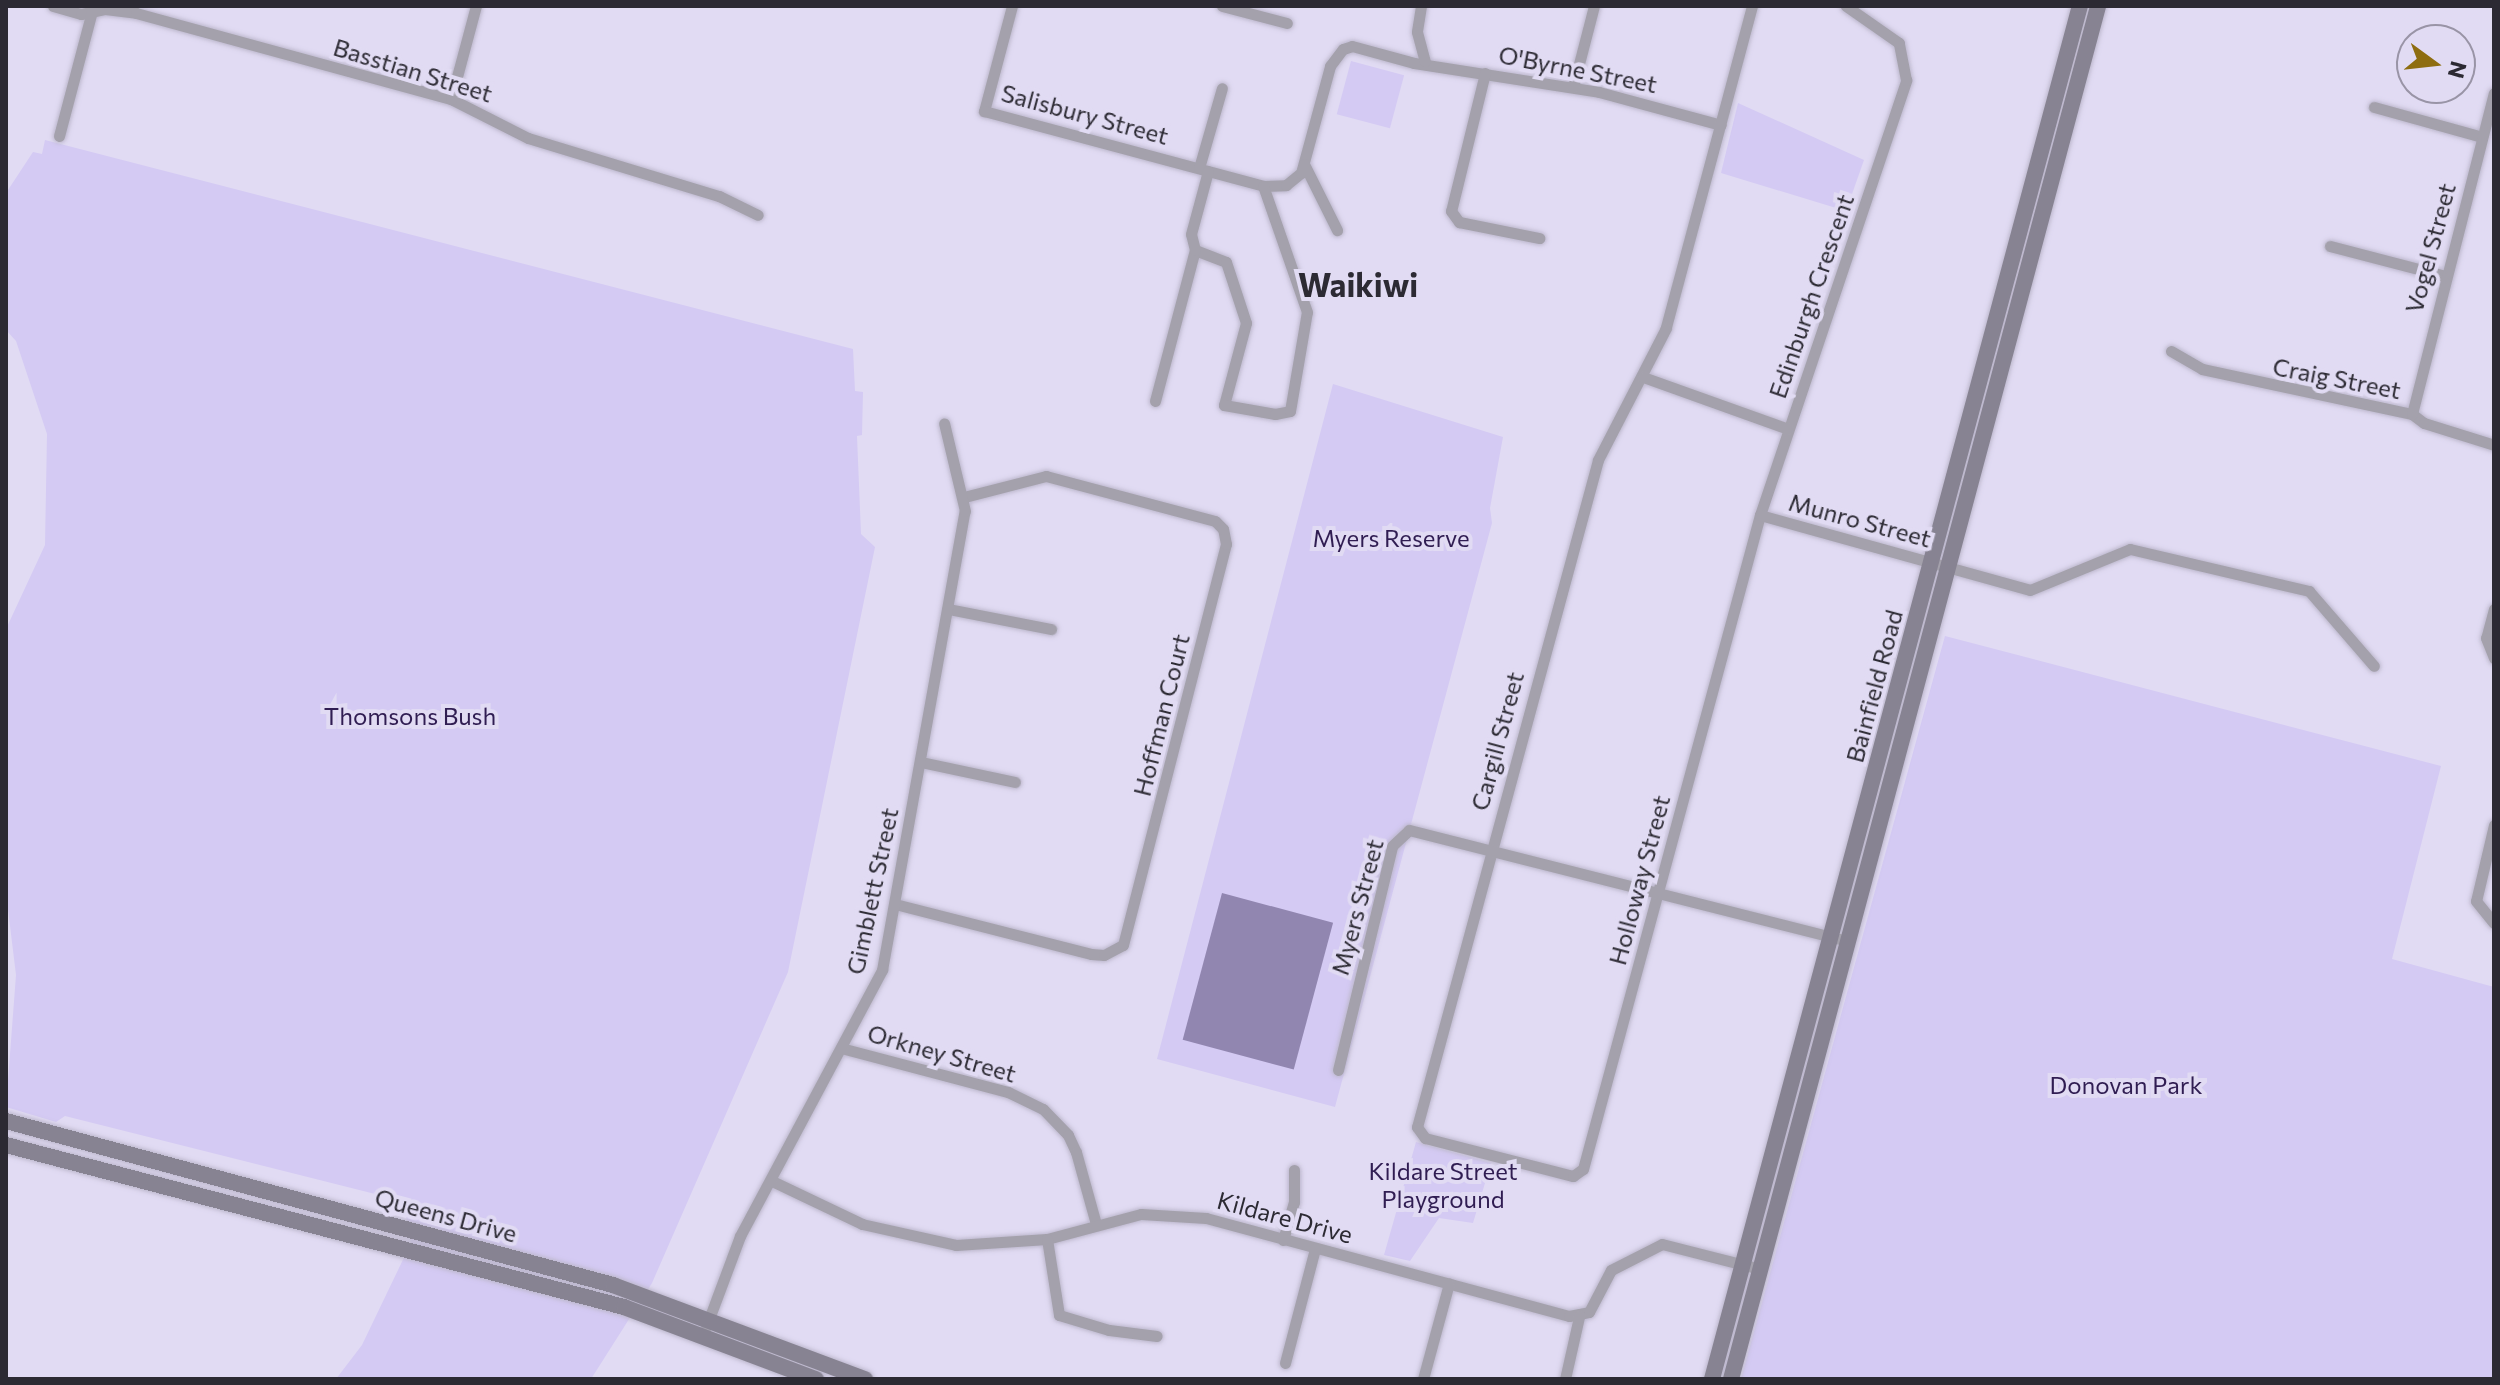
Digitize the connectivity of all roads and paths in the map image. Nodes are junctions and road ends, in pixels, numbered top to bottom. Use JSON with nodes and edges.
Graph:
{"nodes":[{"id":1,"x":53,"y":6,"type":"edge"},
{"id":2,"x":476,"y":6,"type":"edge"},
{"id":3,"x":1012,"y":6,"type":"edge"},
{"id":4,"x":1222,"y":6,"type":"edge"},
{"id":5,"x":1421,"y":6,"type":"edge"},
{"id":6,"x":1594,"y":6,"type":"edge"},
{"id":7,"x":1752,"y":6,"type":"edge"},
{"id":8,"x":1846,"y":6,"type":"edge"},
{"id":9,"x":2080,"y":6,"type":"edge"},
{"id":10,"x":2098,"y":6,"type":"edge"},
{"id":11,"x":1235,"y":8,"type":"edge"},
{"id":12,"x":93,"y":9,"type":"edge"},
{"id":13,"x":1287,"y":23,"type":"dead end"},
{"id":14,"x":1425,"y":61,"type":"junction"},
{"id":15,"x":1485,"y":73,"type":"junction"},
{"id":16,"x":1573,"y":87,"type":"junction"},
{"id":17,"x":1222,"y":88,"type":"dead end"},
{"id":18,"x":2494,"y":93,"type":"edge"},
{"id":19,"x":451,"y":99,"type":"junction"},
{"id":20,"x":2062,"y":107,"type":"junction"},
{"id":21,"x":2374,"y":107,"type":"dead end"},
{"id":22,"x":1721,"y":125,"type":"junction"},
{"id":23,"x":59,"y":136,"type":"dead end"},
{"id":24,"x":2482,"y":137,"type":"junction"},
{"id":25,"x":1304,"y":164,"type":"junction"},
{"id":26,"x":1203,"y":170,"type":"junction"},
{"id":27,"x":1263,"y":186,"type":"junction"},
{"id":28,"x":758,"y":215,"type":"dead end"},
{"id":29,"x":1337,"y":230,"type":"dead end"},
{"id":30,"x":1539,"y":238,"type":"dead end"},
{"id":31,"x":2330,"y":246,"type":"dead end"},
{"id":32,"x":1195,"y":250,"type":"junction"},
{"id":33,"x":2445,"y":276,"type":"junction"},
{"id":34,"x":2171,"y":351,"type":"dead end"},
{"id":35,"x":1643,"y":377,"type":"junction"},
{"id":36,"x":1155,"y":401,"type":"dead end"},
{"id":37,"x":2412,"y":414,"type":"junction"},
{"id":38,"x":944,"y":423,"type":"dead end"},
{"id":39,"x":1788,"y":429,"type":"junction"},
{"id":40,"x":2494,"y":445,"type":"edge"},
{"id":41,"x":964,"y":497,"type":"junction"},
{"id":42,"x":1760,"y":515,"type":"junction"},
{"id":43,"x":1940,"y":565,"type":"junction"},
{"id":44,"x":948,"y":609,"type":"junction"},
{"id":45,"x":2494,"y":609,"type":"edge"},
{"id":46,"x":1051,"y":629,"type":"dead end"},
{"id":47,"x":2494,"y":658,"type":"edge"},
{"id":48,"x":2374,"y":666,"type":"dead end"},
{"id":49,"x":921,"y":762,"type":"junction"},
{"id":50,"x":1015,"y":782,"type":"dead end"},
{"id":51,"x":2494,"y":825,"type":"edge"},
{"id":52,"x":1490,"y":850,"type":"junction"},
{"id":53,"x":1658,"y":891,"type":"junction"},
{"id":54,"x":895,"y":904,"type":"junction"},
{"id":55,"x":2494,"y":923,"type":"edge"},
{"id":56,"x":1840,"y":938,"type":"junction"},
{"id":57,"x":841,"y":1048,"type":"junction"},
{"id":58,"x":1338,"y":1070,"type":"dead end"},
{"id":59,"x":6,"y":1121,"type":"edge"},
{"id":60,"x":1417,"y":1127,"type":"joint"},
{"id":61,"x":6,"y":1145,"type":"edge"},
{"id":62,"x":1294,"y":1170,"type":"dead end"},
{"id":63,"x":220,"y":1178,"type":"junction"},
{"id":64,"x":772,"y":1181,"type":"junction"},
{"id":65,"x":215,"y":1197,"type":"junction"},
{"id":66,"x":1096,"y":1224,"type":"junction"},
{"id":67,"x":1047,"y":1239,"type":"junction"},
{"id":68,"x":1283,"y":1240,"type":"junction"},
{"id":69,"x":1315,"y":1249,"type":"junction"},
{"id":70,"x":1752,"y":1267,"type":"junction"},
{"id":71,"x":1449,"y":1283,"type":"junction"},
{"id":72,"x":1579,"y":1317,"type":"junction"},
{"id":73,"x":709,"y":1319,"type":"junction"},
{"id":74,"x":702,"y":1335,"type":"junction"},
{"id":75,"x":1157,"y":1336,"type":"dead end"},
{"id":76,"x":1285,"y":1363,"type":"dead end"},
{"id":77,"x":816,"y":1379,"type":"edge"},
{"id":78,"x":865,"y":1379,"type":"edge"},
{"id":79,"x":1423,"y":1379,"type":"edge"},
{"id":80,"x":1565,"y":1379,"type":"edge"},
{"id":81,"x":1712,"y":1379,"type":"edge"},
{"id":82,"x":1731,"y":1379,"type":"edge"}],
"edges":[{"from":1,"to":12,"type":"street","name":"Basstian Street"},
{"from":2,"to":19,"type":"street"},
{"from":3,"to":26,"type":"street","name":"Salisbury Street"},
{"from":4,"to":11,"type":"street"},
{"from":5,"to":14,"type":"street"},
{"from":6,"to":16,"type":"street"},
{"from":7,"to":22,"type":"street"},
{"from":8,"to":39,"type":"street","name":"Edinburgh Crescent"},
{"from":9,"to":20,"type":"main road","name":"Bainfield Road"},
{"from":10,"to":20,"type":"main road","name":"Bainfield Road"},
{"from":11,"to":13,"type":"street"},
{"from":12,"to":19,"type":"street","name":"Basstian Street"},
{"from":12,"to":23,"type":"street"},
{"from":14,"to":15,"type":"street","name":"O'Byrne Street"},
{"from":14,"to":25,"type":"street","name":"O'Byrne Street"},
{"from":15,"to":16,"type":"street","name":"O'Byrne Street"},
{"from":15,"to":30,"type":"street"},
{"from":16,"to":22,"type":"street","name":"O'Byrne Street"},
{"from":17,"to":26,"type":"street"},
{"from":18,"to":24,"type":"street","name":"Vogel Street"},
{"from":19,"to":28,"type":"street","name":"Basstian Street"},
{"from":20,"to":43,"type":"main road","name":"Bainfield Road"},
{"from":21,"to":24,"type":"street"},
{"from":22,"to":35,"type":"street"},
{"from":24,"to":33,"type":"street","name":"Vogel Street"},
{"from":25,"to":27,"type":"street"},
{"from":25,"to":29,"type":"street"},
{"from":26,"to":27,"type":"street","name":"Salisbury Street"},
{"from":26,"to":32,"type":"street"},
{"from":27,"to":32,"type":"street"},
{"from":31,"to":33,"type":"street"},
{"from":32,"to":36,"type":"street"},
{"from":33,"to":37,"type":"street","name":"Vogel Street"},
{"from":34,"to":37,"type":"street","name":"Craig Street"},
{"from":35,"to":39,"type":"street","name":"Edinburgh Crescent"},
{"from":35,"to":52,"type":"street","name":"Cargill Street"},
{"from":37,"to":40,"type":"street","name":"Craig Street"},
{"from":38,"to":41,"type":"street","name":"Gimblett Street"},
{"from":39,"to":42,"type":"street","name":"Holloway Street"},
{"from":41,"to":44,"type":"street","name":"Gimblett Street"},
{"from":41,"to":54,"type":"street","name":"Hoffman Court"},
{"from":42,"to":43,"type":"street","name":"Munro Street"},
{"from":42,"to":53,"type":"street","name":"Holloway Street"},
{"from":43,"to":48,"type":"street","name":"Munro Street"},
{"from":43,"to":56,"type":"main road","name":"Bainfield Road"},
{"from":44,"to":46,"type":"street"},
{"from":44,"to":49,"type":"street","name":"Gimblett Street"},
{"from":45,"to":47,"type":"street"},
{"from":49,"to":50,"type":"street"},
{"from":49,"to":54,"type":"street","name":"Gimblett Street"},
{"from":51,"to":55,"type":"street"},
{"from":52,"to":53,"type":"street","name":"Myers Street"},
{"from":52,"to":58,"type":"street","name":"Myers Street"},
{"from":52,"to":60,"type":"street","name":"Cargill Street"},
{"from":53,"to":56,"type":"street","name":"Myers Street"},
{"from":53,"to":60,"type":"street","name":"Holloway Street"},
{"from":54,"to":57,"type":"street","name":"Gimblett Street"},
{"from":56,"to":70,"type":"main road","name":"Bainfield Road"},
{"from":57,"to":64,"type":"street","name":"Gimblett Street"},
{"from":57,"to":66,"type":"street","name":"Orkney Street"},
{"from":59,"to":63,"type":"main road","name":"Queens Drive"},
{"from":61,"to":65,"type":"main road","name":"Queens Drive"},
{"from":62,"to":68,"type":"street"},
{"from":63,"to":65,"type":"main road"},
{"from":63,"to":73,"type":"main road","name":"Queens Drive"},
{"from":64,"to":67,"type":"street","name":"Kildare Drive"},
{"from":64,"to":73,"type":"street","name":"Gimblett Street"},
{"from":65,"to":74,"type":"main road","name":"Queens Drive"},
{"from":66,"to":67,"type":"street","name":"Kildare Drive"},
{"from":66,"to":68,"type":"street","name":"Kildare Drive"},
{"from":67,"to":75,"type":"street"},
{"from":68,"to":69,"type":"street","name":"Kildare Drive"},
{"from":69,"to":71,"type":"street","name":"Kildare Drive"},
{"from":69,"to":76,"type":"street"},
{"from":70,"to":72,"type":"street"},
{"from":70,"to":81,"type":"main road","name":"Bainfield Road"},
{"from":70,"to":82,"type":"main road","name":"Bainfield Road"},
{"from":71,"to":72,"type":"street","name":"Kildare Drive"},
{"from":71,"to":79,"type":"street"},
{"from":72,"to":80,"type":"street"},
{"from":73,"to":74,"type":"street","name":"Gimblett Street"},
{"from":73,"to":78,"type":"main road","name":"Queens Drive"},
{"from":74,"to":77,"type":"main road","name":"Queens Drive"}]}
